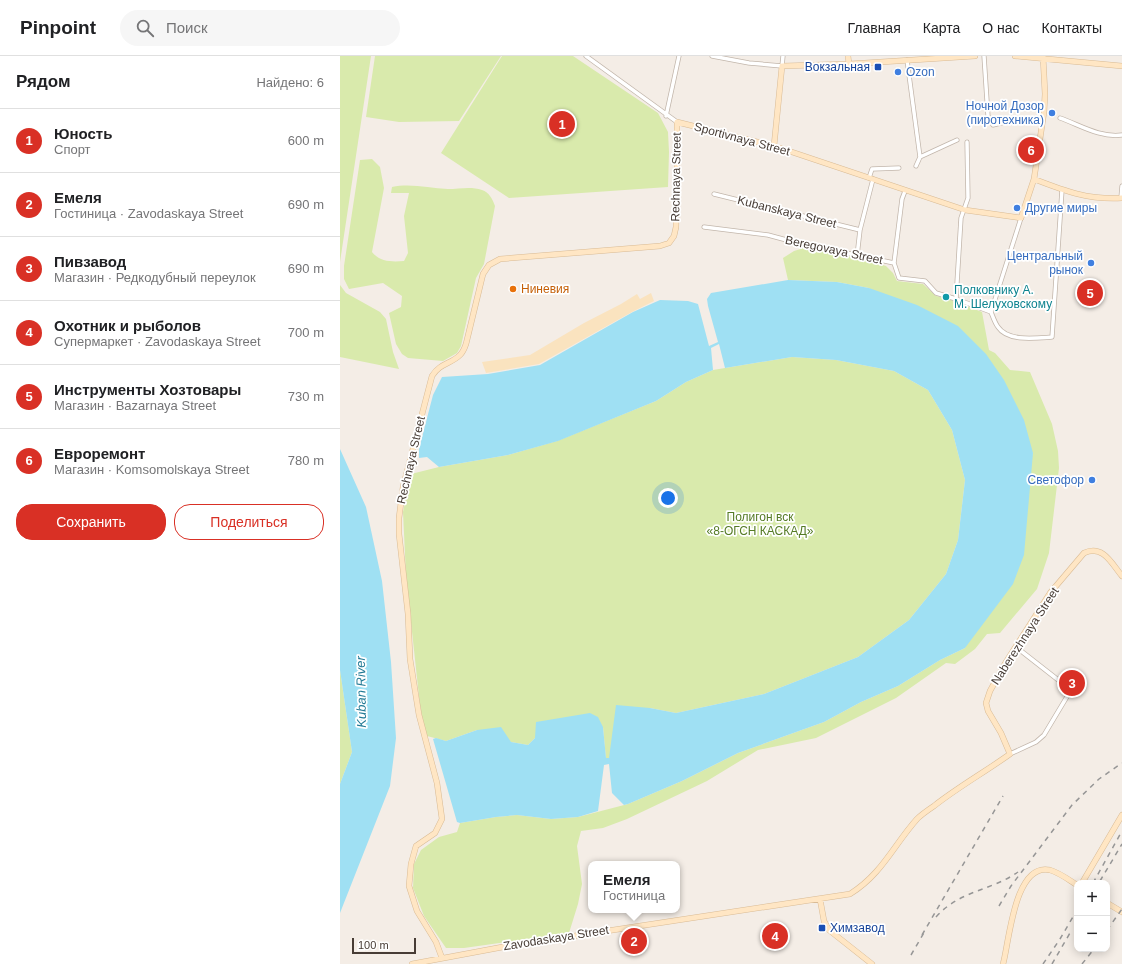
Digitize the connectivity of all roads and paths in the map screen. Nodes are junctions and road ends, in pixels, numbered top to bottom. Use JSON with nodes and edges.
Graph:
{"nodes":[{"id":1,"x":586,"y":56,"type":"edge"},
{"id":2,"x":679,"y":56,"type":"edge"},
{"id":3,"x":712,"y":56,"type":"edge"},
{"id":4,"x":783,"y":56,"type":"edge"},
{"id":5,"x":848,"y":56,"type":"edge"},
{"id":6,"x":975,"y":56,"type":"edge"},
{"id":7,"x":984,"y":56,"type":"edge"},
{"id":8,"x":1015,"y":56,"type":"edge"},
{"id":9,"x":1043,"y":57,"type":"edge"},
{"id":10,"x":925,"y":58,"type":"edge"},
{"id":11,"x":907,"y":60,"type":"junction"},
{"id":12,"x":849,"y":64,"type":"junction"},
{"id":13,"x":782,"y":66,"type":"junction"},
{"id":14,"x":1122,"y":66,"type":"edge"},
{"id":15,"x":666,"y":116,"type":"junction"},
{"id":16,"x":1060,"y":118,"type":"dead end"},
{"id":17,"x":1028,"y":119,"type":"dead end"},
{"id":18,"x":677,"y":122,"type":"junction"},
{"id":19,"x":1122,"y":135,"type":"edge"},
{"id":20,"x":957,"y":140,"type":"dead end"},
{"id":21,"x":966,"y":142,"type":"dead end"},
{"id":22,"x":774,"y":146,"type":"junction"},
{"id":23,"x":920,"y":157,"type":"junction"},
{"id":24,"x":916,"y":166,"type":"dead end"},
{"id":25,"x":899,"y":168,"type":"dead end"},
{"id":26,"x":871,"y":178,"type":"junction"},
{"id":27,"x":1034,"y":179,"type":"junction"},
{"id":28,"x":1122,"y":186,"type":"edge"},
{"id":29,"x":905,"y":190,"type":"junction"},
{"id":30,"x":1062,"y":190,"type":"junction"},
{"id":31,"x":714,"y":194,"type":"dead end"},
{"id":32,"x":1122,"y":198,"type":"edge"},
{"id":33,"x":965,"y":210,"type":"junction"},
{"id":34,"x":1021,"y":218,"type":"junction"},
{"id":35,"x":704,"y":227,"type":"dead end"},
{"id":36,"x":860,"y":230,"type":"junction"},
{"id":37,"x":857,"y":256,"type":"junction"},
{"id":38,"x":894,"y":263,"type":"junction"},
{"id":39,"x":956,"y":299,"type":"junction"},
{"id":40,"x":991,"y":312,"type":"junction"},
{"id":41,"x":1122,"y":576,"type":"edge"},
{"id":42,"x":1016,"y":647,"type":"junction"},
{"id":43,"x":1010,"y":754,"type":"junction"},
{"id":44,"x":1122,"y":815,"type":"edge"},
{"id":45,"x":1084,"y":880,"type":"edge"},
{"id":46,"x":1074,"y":883,"type":"edge"},
{"id":47,"x":820,"y":899,"type":"junction"},
{"id":48,"x":1110,"y":904,"type":"edge"},
{"id":49,"x":1122,"y":912,"type":"edge"},
{"id":50,"x":442,"y":958,"type":"junction"},
{"id":51,"x":432,"y":962,"type":"edge"},
{"id":52,"x":412,"y":964,"type":"edge"},
{"id":53,"x":872,"y":964,"type":"edge"},
{"id":54,"x":1003,"y":964,"type":"edge"}],
"edges":[{"from":1,"to":15,"type":"street","name":"Sportivnaya Street"},
{"from":2,"to":15,"type":"street"},
{"from":3,"to":13,"type":"street"},
{"from":4,"to":13,"type":"street"},
{"from":5,"to":12,"type":"main road"},
{"from":6,"to":10,"type":"main road"},
{"from":7,"to":17,"type":"street"},
{"from":8,"to":9,"type":"main road"},
{"from":9,"to":14,"type":"main road"},
{"from":9,"to":27,"type":"main road"},
{"from":10,"to":11,"type":"main road"},
{"from":11,"to":12,"type":"main road"},
{"from":11,"to":23,"type":"street"},
{"from":12,"to":13,"type":"main road"},
{"from":13,"to":22,"type":"main road"},
{"from":15,"to":18,"type":"street","name":"Sportivnaya Street"},
{"from":16,"to":19,"type":"street"},
{"from":18,"to":22,"type":"main road","name":"Sportivnaya Street"},
{"from":18,"to":50,"type":"main road","name":"Rechnaya Street"},
{"from":20,"to":23,"type":"street"},
{"from":21,"to":33,"type":"street"},
{"from":22,"to":26,"type":"main road","name":"Sportivnaya Street"},
{"from":23,"to":24,"type":"street"},
{"from":25,"to":26,"type":"street"},
{"from":26,"to":29,"type":"main road","name":"Sportivnaya Street"},
{"from":26,"to":36,"type":"street"},
{"from":27,"to":30,"type":"main road"},
{"from":27,"to":34,"type":"main road"},
{"from":28,"to":32,"type":"street"},
{"from":29,"to":33,"type":"main road","name":"Sportivnaya Street"},
{"from":29,"to":38,"type":"street"},
{"from":30,"to":32,"type":"main road"},
{"from":30,"to":40,"type":"street"},
{"from":31,"to":36,"type":"street","name":"Kubanskaya Street"},
{"from":33,"to":34,"type":"main road","name":"Sportivnaya Street"},
{"from":33,"to":39,"type":"street"},
{"from":34,"to":40,"type":"street"},
{"from":35,"to":37,"type":"street","name":"Beregovaya Street"},
{"from":36,"to":37,"type":"street"},
{"from":37,"to":38,"type":"street","name":"Beregovaya Street"},
{"from":38,"to":39,"type":"street","name":"Beregovaya Street"},
{"from":39,"to":40,"type":"street","name":"Beregovaya Street"},
{"from":41,"to":42,"type":"main road","name":"Naberezhnaya Street"},
{"from":42,"to":43,"type":"main road","name":"Naberezhnaya Street"},
{"from":42,"to":43,"type":"street"},
{"from":43,"to":47,"type":"main road","name":"Zavodaskaya Street"},
{"from":44,"to":45,"type":"main road"},
{"from":46,"to":54,"type":"main road"},
{"from":47,"to":50,"type":"main road","name":"Zavodaskaya Street"},
{"from":47,"to":53,"type":"main road"},
{"from":48,"to":49,"type":"main road"},
{"from":50,"to":51,"type":"main road","name":"Zavodaskaya Street"},
{"from":51,"to":52,"type":"main road","name":"Zavodaskaya Street"}]}
